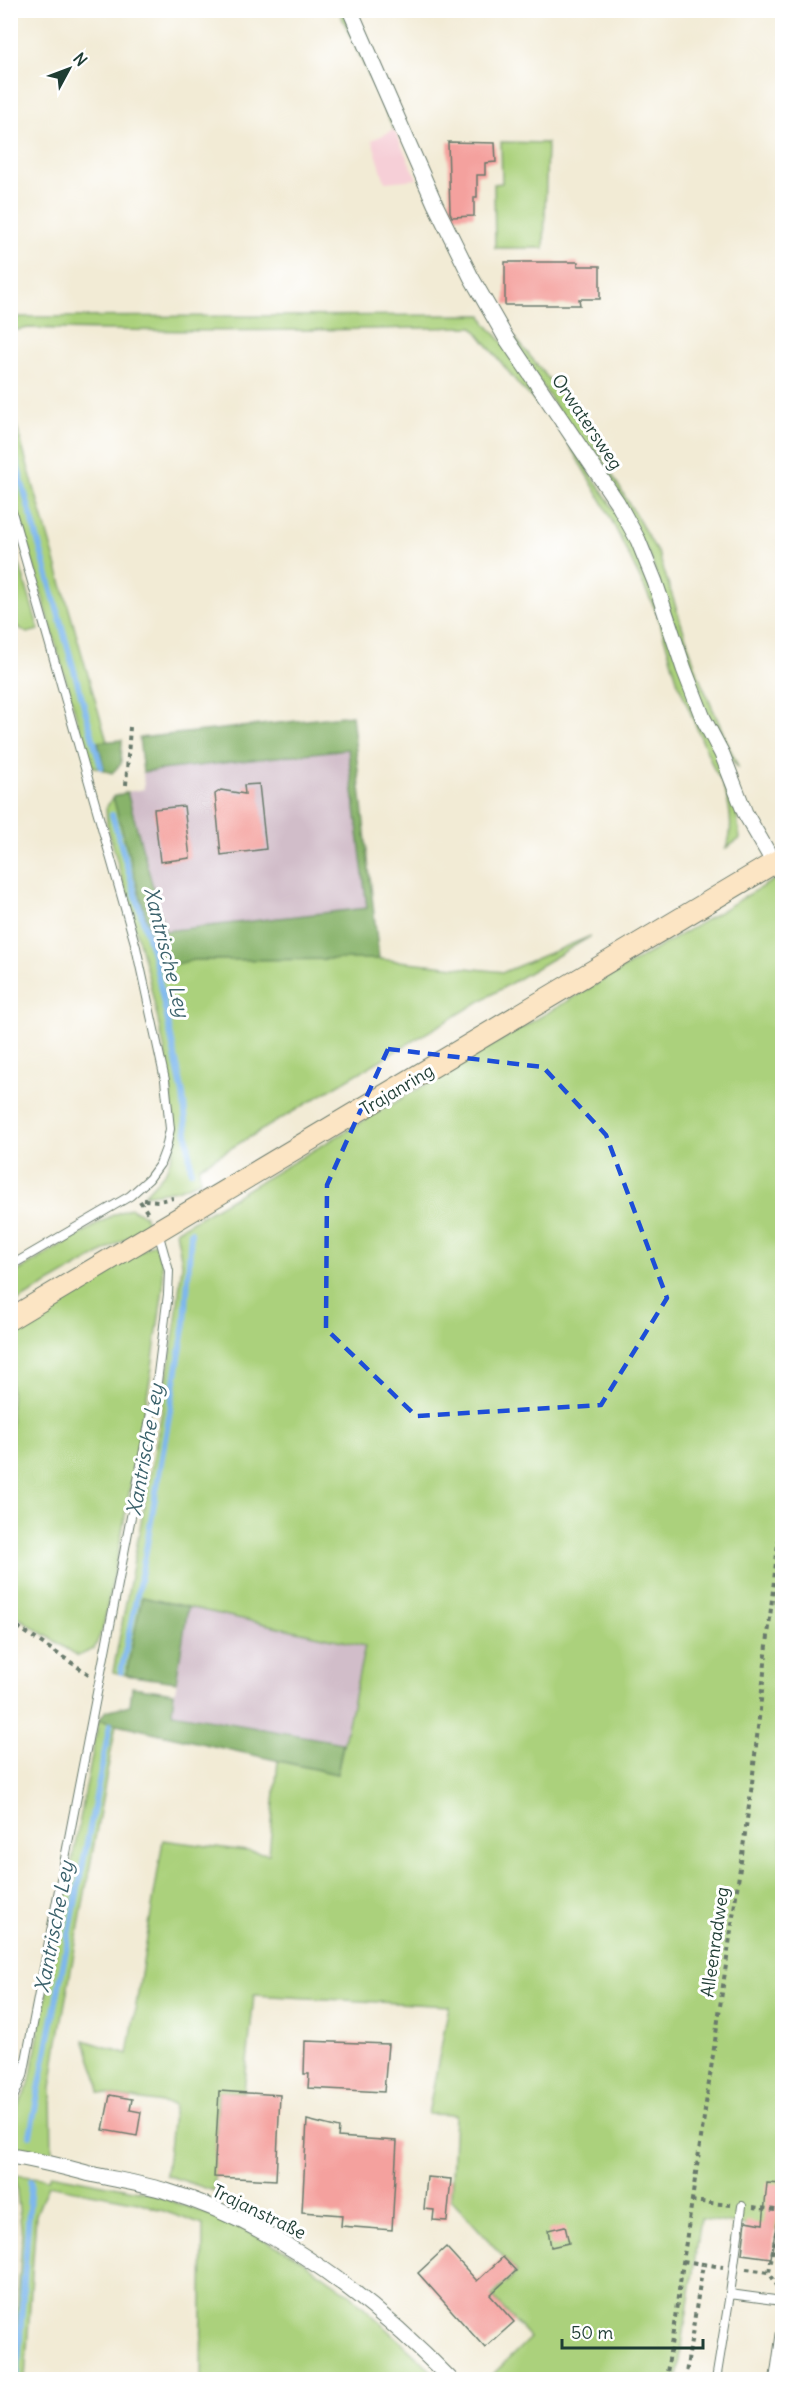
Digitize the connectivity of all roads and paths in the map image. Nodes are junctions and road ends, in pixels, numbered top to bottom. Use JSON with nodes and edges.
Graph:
{"nodes":[{"id":1,"x":350,"y":10,"type":"edge"},
{"id":2,"x":10,"y":505,"type":"edge"},
{"id":3,"x":130,"y":727,"type":"dead end"},
{"id":4,"x":126,"y":785,"type":"dead end"},
{"id":5,"x":778,"y":861,"type":"edge"},
{"id":6,"x":158,"y":1232,"type":"junction"},
{"id":7,"x":10,"y":1266,"type":"edge"},
{"id":8,"x":10,"y":1319,"type":"edge"},
{"id":9,"x":783,"y":1507,"type":"edge"},
{"id":10,"x":10,"y":1622,"type":"edge"},
{"id":11,"x":98,"y":1680,"type":"junction"},
{"id":12,"x":10,"y":2104,"type":"edge"},
{"id":13,"x":10,"y":2156,"type":"edge"},
{"id":14,"x":691,"y":2201,"type":"junction"},
{"id":15,"x":703,"y":2202,"type":"dead end"},
{"id":16,"x":742,"y":2206,"type":"dead end"},
{"id":17,"x":780,"y":2210,"type":"dead end"},
{"id":18,"x":683,"y":2261,"type":"junction"},
{"id":19,"x":703,"y":2265,"type":"junction"},
{"id":20,"x":734,"y":2268,"type":"junction"},
{"id":21,"x":769,"y":2272,"type":"junction"},
{"id":22,"x":730,"y":2294,"type":"junction"},
{"id":23,"x":783,"y":2296,"type":"edge"},
{"id":24,"x":783,"y":2301,"type":"edge"},
{"id":25,"x":783,"y":2324,"type":"edge"},
{"id":26,"x":451,"y":2379,"type":"edge"},
{"id":27,"x":666,"y":2379,"type":"edge"},
{"id":28,"x":685,"y":2379,"type":"edge"},
{"id":29,"x":716,"y":2379,"type":"edge"},
{"id":30,"x":774,"y":2379,"type":"edge"}],
"edges":[{"from":1,"to":5,"type":"street","name":"Orwatersweg"},
{"from":2,"to":7,"type":"lane"},
{"from":3,"to":4,"type":"path"},
{"from":5,"to":6,"type":"main road","name":"Trajanring"},
{"from":6,"to":8,"type":"main road","name":"Trajanring"},
{"from":6,"to":11,"type":"lane"},
{"from":9,"to":14,"type":"path","name":"Alleenradweg"},
{"from":10,"to":11,"type":"path"},
{"from":11,"to":12,"type":"lane"},
{"from":13,"to":26,"type":"street","name":"Trajanstraße"},
{"from":14,"to":15,"type":"path"},
{"from":14,"to":18,"type":"path","name":"Alleenradweg"},
{"from":16,"to":20,"type":"lane"},
{"from":17,"to":21,"type":"path"},
{"from":18,"to":19,"type":"path"},
{"from":18,"to":27,"type":"path","name":"Alleenradweg"},
{"from":19,"to":20,"type":"path"},
{"from":19,"to":28,"type":"path"},
{"from":20,"to":21,"type":"path"},
{"from":20,"to":22,"type":"lane"},
{"from":21,"to":23,"type":"path"},
{"from":22,"to":24,"type":"lane"},
{"from":22,"to":29,"type":"lane"},
{"from":25,"to":30,"type":"lane"}]}
